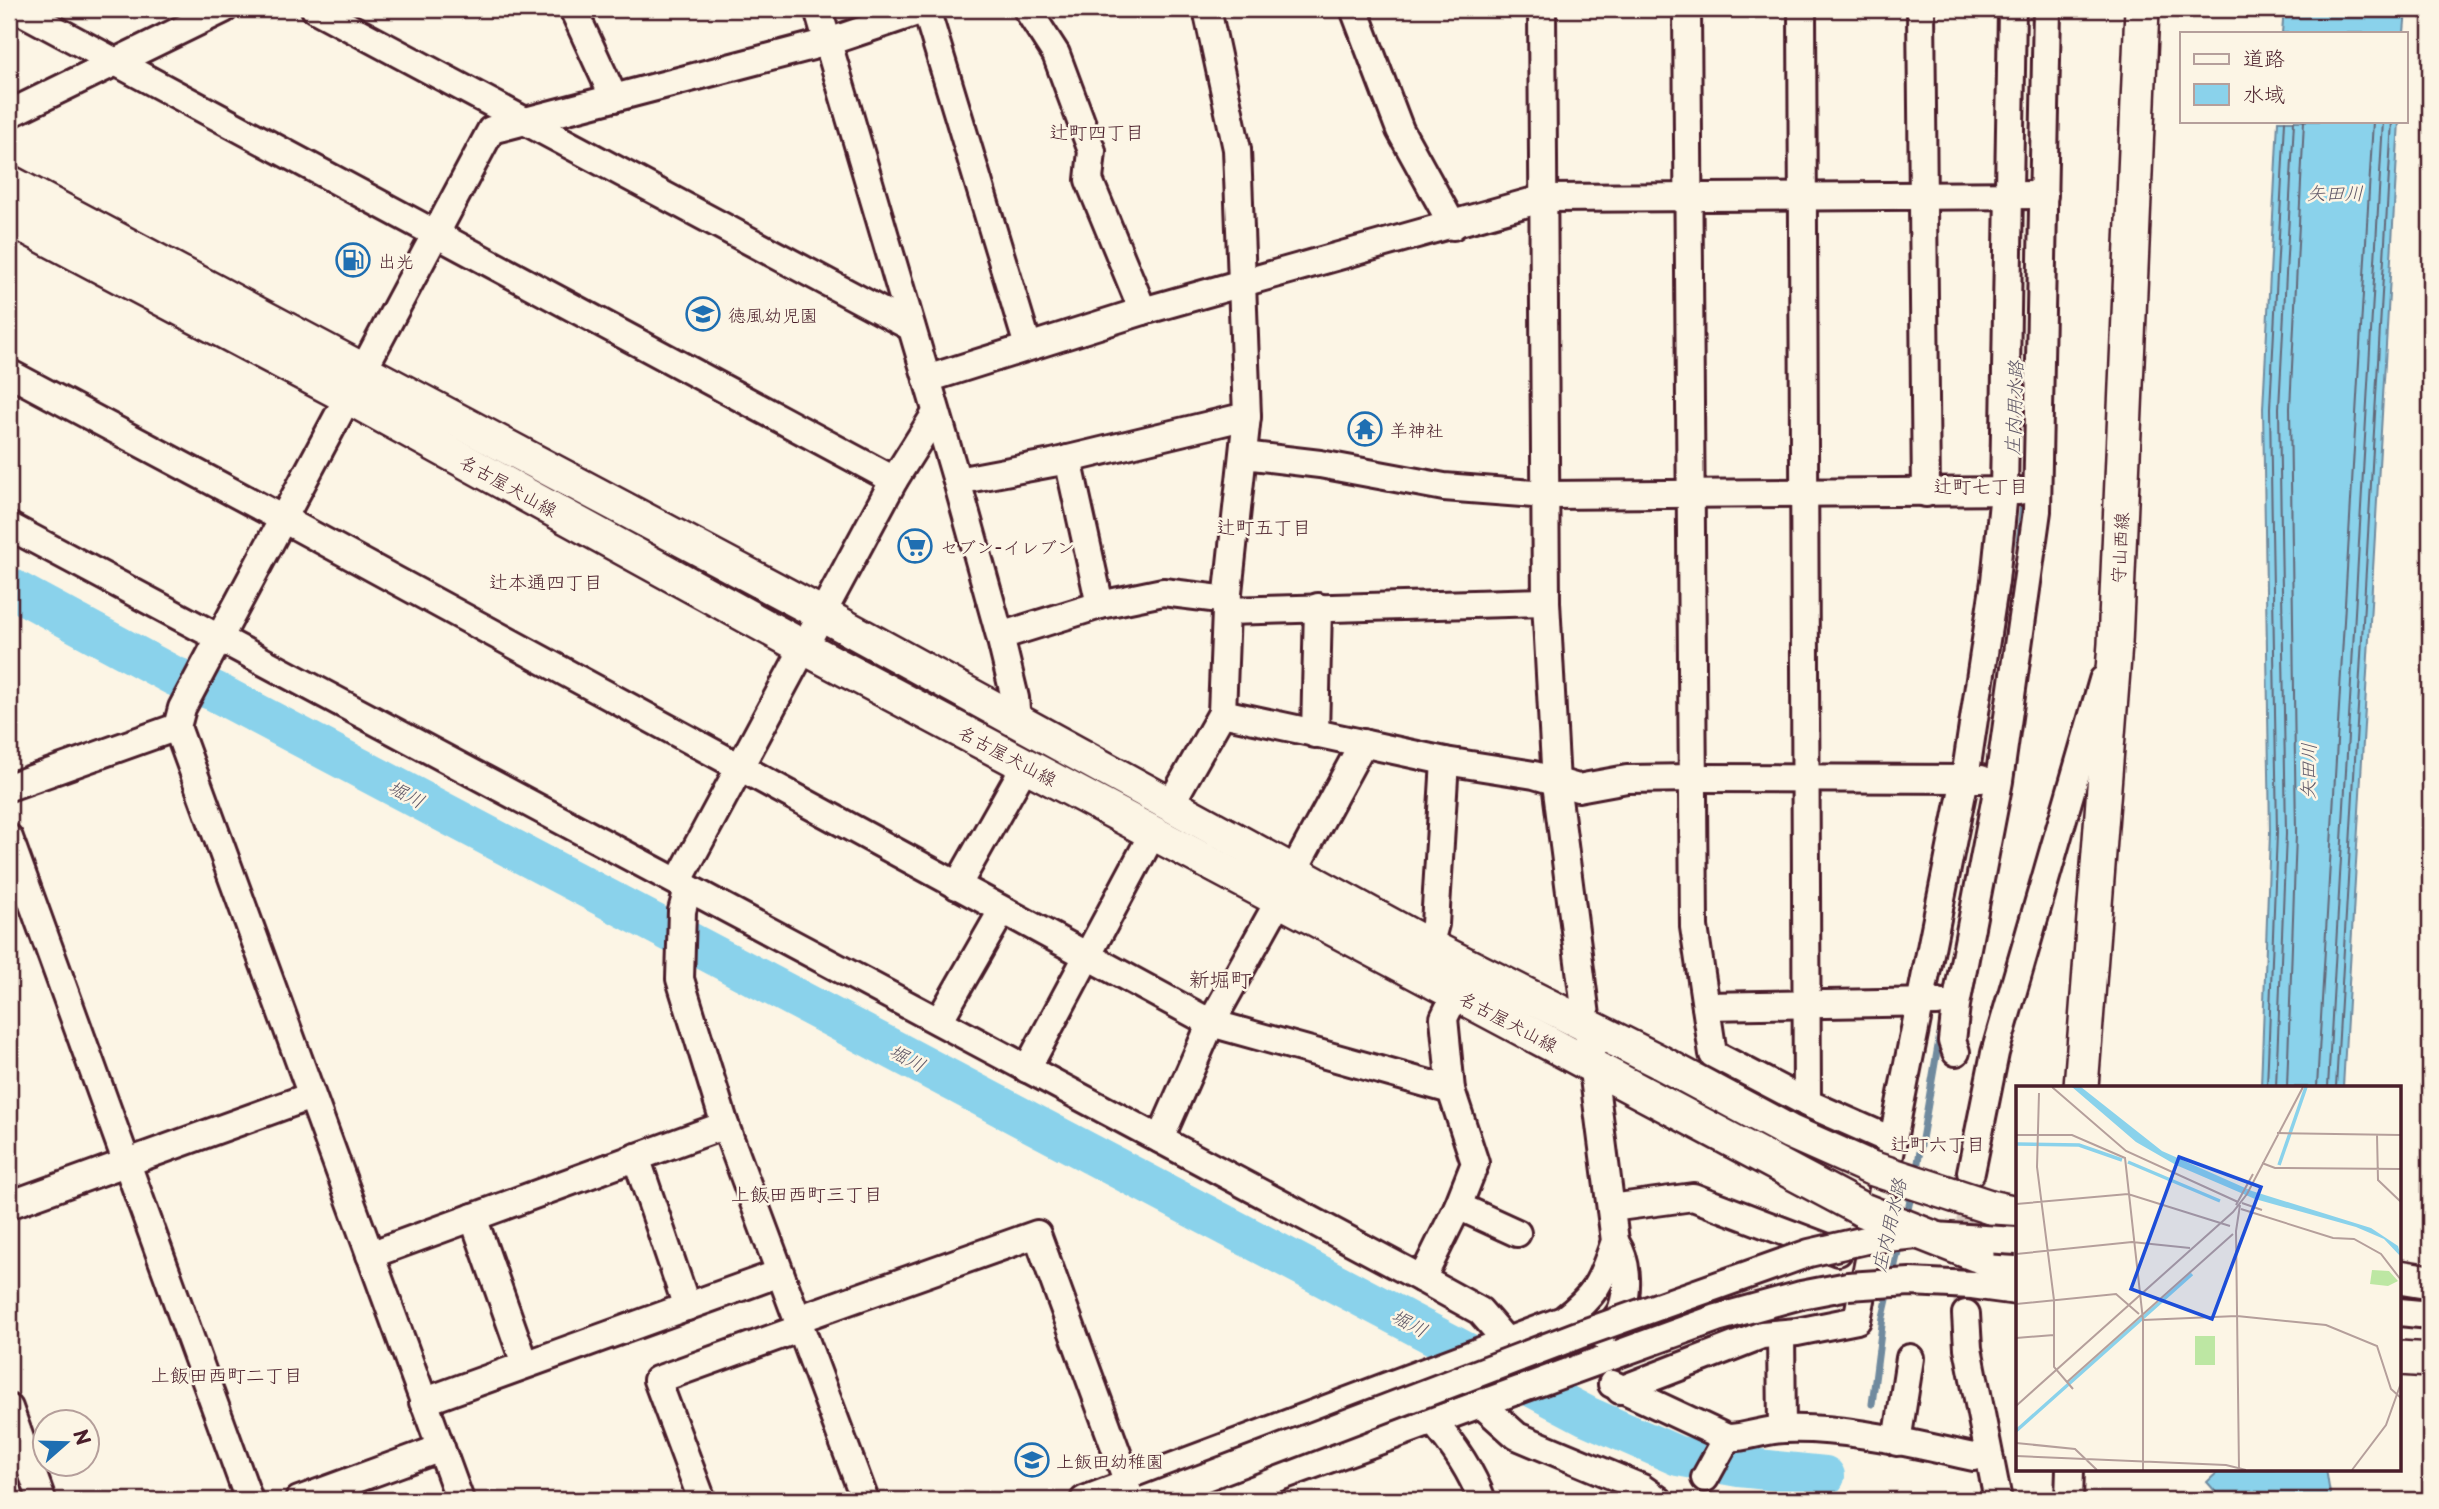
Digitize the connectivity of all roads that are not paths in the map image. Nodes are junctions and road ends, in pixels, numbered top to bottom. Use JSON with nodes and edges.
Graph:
{"nodes":[{"id":1,"x":18,"y":9,"type":"edge"},
{"id":2,"x":224,"y":9,"type":"edge"},
{"id":3,"x":315,"y":9,"type":"edge"},
{"id":4,"x":573,"y":9,"type":"edge"},
{"id":5,"x":818,"y":9,"type":"edge"},
{"id":6,"x":926,"y":9,"type":"edge"},
{"id":7,"x":1027,"y":9,"type":"edge"},
{"id":8,"x":1207,"y":9,"type":"edge"},
{"id":9,"x":1354,"y":9,"type":"edge"},
{"id":10,"x":1542,"y":9,"type":"edge"},
{"id":11,"x":1687,"y":9,"type":"edge"},
{"id":12,"x":1802,"y":9,"type":"edge"},
{"id":13,"x":1921,"y":9,"type":"edge"},
{"id":14,"x":2012,"y":9,"type":"edge"},
{"id":15,"x":2047,"y":9,"type":"edge"},
{"id":16,"x":2142,"y":9,"type":"edge"},
{"id":17,"x":828,"y":42,"type":"junction"},
{"id":18,"x":116,"y":62,"type":"junction"},
{"id":19,"x":614,"y":98,"type":"junction"},
{"id":20,"x":9,"y":114,"type":"edge"},
{"id":21,"x":525,"y":120,"type":"junction"},
{"id":22,"x":9,"y":182,"type":"edge"},
{"id":23,"x":2008,"y":194,"type":"junction"},
{"id":24,"x":1921,"y":195,"type":"junction"},
{"id":25,"x":2044,"y":195,"type":"junction"},
{"id":26,"x":1688,"y":197,"type":"junction"},
{"id":27,"x":1545,"y":198,"type":"junction"},
{"id":28,"x":1803,"y":198,"type":"junction"},
{"id":29,"x":9,"y":218,"type":"edge"},
{"id":30,"x":1453,"y":226,"type":"junction"},
{"id":31,"x":435,"y":232,"type":"junction"},
{"id":32,"x":1242,"y":282,"type":"junction"},
{"id":33,"x":1143,"y":311,"type":"junction"},
{"id":34,"x":911,"y":327,"type":"junction"},
{"id":35,"x":1028,"y":346,"type":"junction"},
{"id":36,"x":9,"y":373,"type":"edge"},
{"id":37,"x":927,"y":379,"type":"junction"},
{"id":38,"x":355,"y":384,"type":"junction"},
{"id":39,"x":936,"y":413,"type":"junction"},
{"id":40,"x":1247,"y":416,"type":"junction"},
{"id":41,"x":1244,"y":455,"type":"junction"},
{"id":42,"x":1069,"y":459,"type":"junction"},
{"id":43,"x":894,"y":480,"type":"junction"},
{"id":44,"x":957,"y":481,"type":"junction"},
{"id":45,"x":2038,"y":491,"type":"junction"},
{"id":46,"x":1926,"y":492,"type":"junction"},
{"id":47,"x":2004,"y":492,"type":"junction"},
{"id":48,"x":1692,"y":493,"type":"junction"},
{"id":49,"x":1805,"y":494,"type":"junction"},
{"id":50,"x":1547,"y":495,"type":"junction"},
{"id":51,"x":283,"y":519,"type":"junction"},
{"id":52,"x":9,"y":526,"type":"edge"},
{"id":53,"x":1546,"y":601,"type":"junction"},
{"id":54,"x":1100,"y":605,"type":"junction"},
{"id":55,"x":1227,"y":605,"type":"junction"},
{"id":56,"x":1318,"y":607,"type":"junction"},
{"id":57,"x":822,"y":614,"type":"junction"},
{"id":58,"x":1000,"y":636,"type":"junction"},
{"id":59,"x":2115,"y":644,"type":"junction"},
{"id":60,"x":214,"y":647,"type":"junction"},
{"id":61,"x":805,"y":648,"type":"junction"},
{"id":62,"x":182,"y":711,"type":"junction"},
{"id":63,"x":1222,"y":713,"type":"junction"},
{"id":64,"x":1017,"y":719,"type":"junction"},
{"id":65,"x":1315,"y":734,"type":"junction"},
{"id":66,"x":1363,"y":743,"type":"junction"},
{"id":67,"x":1445,"y":761,"type":"junction"},
{"id":68,"x":1026,"y":764,"type":"junction"},
{"id":69,"x":739,"y":769,"type":"junction"},
{"id":70,"x":1695,"y":778,"type":"junction"},
{"id":71,"x":1965,"y":778,"type":"junction"},
{"id":72,"x":1806,"y":779,"type":"junction"},
{"id":73,"x":1999,"y":781,"type":"junction"},
{"id":74,"x":1556,"y":783,"type":"junction"},
{"id":75,"x":9,"y":787,"type":"edge"},
{"id":76,"x":1171,"y":803,"type":"junction"},
{"id":77,"x":1154,"y":831,"type":"junction"},
{"id":78,"x":9,"y":838,"type":"edge"},
{"id":79,"x":1287,"y":884,"type":"junction"},
{"id":80,"x":957,"y":886,"type":"junction"},
{"id":81,"x":683,"y":894,"type":"junction"},
{"id":82,"x":1002,"y":911,"type":"junction"},
{"id":83,"x":1429,"y":946,"type":"junction"},
{"id":84,"x":1088,"y":958,"type":"junction"},
{"id":85,"x":1456,"y":993,"type":"junction"},
{"id":86,"x":1807,"y":1002,"type":"junction"},
{"id":87,"x":1936,"y":1002,"type":"junction"},
{"id":88,"x":1706,"y":1006,"type":"junction"},
{"id":89,"x":939,"y":1021,"type":"junction"},
{"id":90,"x":1211,"y":1023,"type":"junction"},
{"id":91,"x":1587,"y":1026,"type":"junction"},
{"id":92,"x":1956,"y":1052,"type":"dead end"},
{"id":93,"x":1590,"y":1066,"type":"junction"},
{"id":94,"x":1027,"y":1069,"type":"junction"},
{"id":95,"x":2081,"y":1086,"type":"edge"},
{"id":96,"x":1451,"y":1090,"type":"junction"},
{"id":97,"x":312,"y":1097,"type":"junction"},
{"id":98,"x":1807,"y":1103,"type":"junction"},
{"id":99,"x":725,"y":1125,"type":"junction"},
{"id":100,"x":1160,"y":1139,"type":"junction"},
{"id":101,"x":1893,"y":1141,"type":"junction"},
{"id":102,"x":636,"y":1157,"type":"junction"},
{"id":103,"x":127,"y":1162,"type":"junction"},
{"id":104,"x":1971,"y":1172,"type":"tunnel mouth"},
{"id":105,"x":9,"y":1205,"type":"edge"},
{"id":106,"x":1458,"y":1206,"type":"junction"},
{"id":107,"x":1611,"y":1208,"type":"junction"},
{"id":108,"x":2004,"y":1210,"type":"edge"},
{"id":109,"x":472,"y":1217,"type":"junction"},
{"id":110,"x":1517,"y":1233,"type":"dead end"},
{"id":111,"x":1615,"y":1241,"type":"junction"},
{"id":112,"x":2016,"y":1241,"type":"edge"},
{"id":113,"x":370,"y":1255,"type":"junction"},
{"id":114,"x":1869,"y":1264,"type":"junction"},
{"id":115,"x":1975,"y":1270,"type":"junction"},
{"id":116,"x":2016,"y":1271,"type":"edge"},
{"id":117,"x":780,"y":1273,"type":"junction"},
{"id":118,"x":2400,"y":1277,"type":"edge"},
{"id":119,"x":1422,"y":1279,"type":"junction"},
{"id":120,"x":2430,"y":1282,"type":"edge"},
{"id":121,"x":2016,"y":1290,"type":"edge"},
{"id":122,"x":687,"y":1307,"type":"junction"},
{"id":123,"x":2400,"y":1312,"type":"edge"},
{"id":124,"x":1966,"y":1314,"type":"tunnel mouth"},
{"id":125,"x":2430,"y":1315,"type":"edge"},
{"id":126,"x":799,"y":1323,"type":"junction"},
{"id":127,"x":1781,"y":1334,"type":"junction"},
{"id":128,"x":1496,"y":1346,"type":"junction"},
{"id":129,"x":1910,"y":1358,"type":"dead end"},
{"id":130,"x":2400,"y":1358,"type":"edge"},
{"id":131,"x":2430,"y":1360,"type":"edge"},
{"id":132,"x":526,"y":1364,"type":"junction"},
{"id":133,"x":1574,"y":1369,"type":"junction"},
{"id":134,"x":1620,"y":1390,"type":"junction"},
{"id":135,"x":1485,"y":1400,"type":"junction"},
{"id":136,"x":424,"y":1402,"type":"junction"},
{"id":137,"x":9,"y":1408,"type":"edge"},
{"id":138,"x":1431,"y":1419,"type":"junction"},
{"id":139,"x":1782,"y":1429,"type":"junction"},
{"id":140,"x":1897,"y":1442,"type":"junction"},
{"id":141,"x":1724,"y":1443,"type":"junction"},
{"id":142,"x":440,"y":1448,"type":"junction"},
{"id":143,"x":1974,"y":1457,"type":"dead end"},
{"id":144,"x":2070,"y":1470,"type":"edge"},
{"id":145,"x":1705,"y":1478,"type":"dead end"},
{"id":146,"x":1282,"y":1488,"type":"edge"},
{"id":147,"x":1136,"y":1492,"type":"edge"},
{"id":148,"x":42,"y":1500,"type":"edge"},
{"id":149,"x":249,"y":1500,"type":"edge"},
{"id":150,"x":299,"y":1500,"type":"edge"},
{"id":151,"x":460,"y":1500,"type":"edge"},
{"id":152,"x":702,"y":1500,"type":"edge"},
{"id":153,"x":865,"y":1500,"type":"edge"},
{"id":154,"x":1084,"y":1500,"type":"edge"},
{"id":155,"x":1216,"y":1500,"type":"edge"},
{"id":156,"x":1482,"y":1500,"type":"edge"},
{"id":157,"x":1659,"y":1500,"type":"edge"},
{"id":158,"x":1998,"y":1500,"type":"edge"},
{"id":159,"x":2069,"y":1500,"type":"edge"}],
"edges":[{"from":1,"to":18,"type":"street"},
{"from":2,"to":18,"type":"street"},
{"from":3,"to":21,"type":"street"},
{"from":4,"to":19,"type":"street"},
{"from":5,"to":17,"type":"street"},
{"from":6,"to":17,"type":"street"},
{"from":6,"to":35,"type":"street"},
{"from":7,"to":33,"type":"street"},
{"from":8,"to":32,"type":"street"},
{"from":9,"to":30,"type":"street"},
{"from":10,"to":27,"type":"street"},
{"from":11,"to":26,"type":"street"},
{"from":12,"to":28,"type":"street"},
{"from":13,"to":24,"type":"street"},
{"from":14,"to":23,"type":"street"},
{"from":15,"to":25,"type":"street"},
{"from":16,"to":59,"type":"main road","name":"守山西線"},
{"from":17,"to":19,"type":"street"},
{"from":17,"to":34,"type":"street"},
{"from":18,"to":20,"type":"street"},
{"from":18,"to":31,"type":"street"},
{"from":19,"to":21,"type":"street"},
{"from":21,"to":31,"type":"street"},
{"from":21,"to":34,"type":"street"},
{"from":22,"to":38,"type":"main road","name":"名古屋犬山線"},
{"from":23,"to":24,"type":"street"},
{"from":23,"to":25,"type":"street"},
{"from":23,"to":47,"type":"street"},
{"from":24,"to":28,"type":"street"},
{"from":24,"to":46,"type":"street"},
{"from":25,"to":45,"type":"street"},
{"from":26,"to":27,"type":"street"},
{"from":26,"to":28,"type":"street"},
{"from":26,"to":48,"type":"street"},
{"from":27,"to":30,"type":"street"},
{"from":27,"to":50,"type":"street"},
{"from":28,"to":49,"type":"street"},
{"from":29,"to":38,"type":"main road","name":"名古屋犬山線"},
{"from":30,"to":32,"type":"street"},
{"from":31,"to":38,"type":"street"},
{"from":31,"to":43,"type":"street"},
{"from":32,"to":33,"type":"street"},
{"from":32,"to":40,"type":"street"},
{"from":33,"to":35,"type":"street"},
{"from":34,"to":37,"type":"street"},
{"from":35,"to":37,"type":"street"},
{"from":36,"to":51,"type":"street"},
{"from":37,"to":39,"type":"street"},
{"from":38,"to":51,"type":"street"},
{"from":38,"to":57,"type":"main road","name":"名古屋犬山線"},
{"from":38,"to":61,"type":"main road","name":"名古屋犬山線"},
{"from":39,"to":43,"type":"street"},
{"from":39,"to":44,"type":"street"},
{"from":40,"to":41,"type":"street"},
{"from":40,"to":42,"type":"street"},
{"from":41,"to":50,"type":"street"},
{"from":41,"to":55,"type":"street"},
{"from":42,"to":44,"type":"street"},
{"from":42,"to":54,"type":"street"},
{"from":43,"to":57,"type":"street"},
{"from":44,"to":58,"type":"street"},
{"from":45,"to":47,"type":"street"},
{"from":45,"to":73,"type":"street"},
{"from":46,"to":47,"type":"street"},
{"from":46,"to":49,"type":"street"},
{"from":47,"to":71,"type":"street"},
{"from":48,"to":49,"type":"street"},
{"from":48,"to":50,"type":"street"},
{"from":48,"to":70,"type":"street"},
{"from":49,"to":72,"type":"street"},
{"from":50,"to":53,"type":"street"},
{"from":51,"to":60,"type":"street"},
{"from":51,"to":69,"type":"street"},
{"from":52,"to":60,"type":"street"},
{"from":53,"to":56,"type":"street"},
{"from":53,"to":74,"type":"street"},
{"from":54,"to":55,"type":"street"},
{"from":54,"to":58,"type":"street"},
{"from":55,"to":56,"type":"street"},
{"from":55,"to":63,"type":"street"},
{"from":56,"to":65,"type":"street"},
{"from":57,"to":61,"type":"street"},
{"from":57,"to":64,"type":"main road","name":"名古屋犬山線"},
{"from":58,"to":64,"type":"street"},
{"from":59,"to":95,"type":"main road","name":"守山西線"},
{"from":59,"to":104,"type":"street"},
{"from":60,"to":62,"type":"street"},
{"from":60,"to":81,"type":"street"},
{"from":61,"to":68,"type":"main road","name":"名古屋犬山線"},
{"from":61,"to":69,"type":"street"},
{"from":62,"to":75,"type":"street"},
{"from":62,"to":97,"type":"street"},
{"from":63,"to":65,"type":"street"},
{"from":63,"to":76,"type":"street"},
{"from":64,"to":76,"type":"main road","name":"名古屋犬山線"},
{"from":65,"to":66,"type":"street"},
{"from":66,"to":67,"type":"street"},
{"from":66,"to":79,"type":"street"},
{"from":67,"to":74,"type":"street"},
{"from":67,"to":83,"type":"street"},
{"from":68,"to":77,"type":"main road","name":"名古屋犬山線"},
{"from":68,"to":80,"type":"street"},
{"from":69,"to":80,"type":"street"},
{"from":69,"to":81,"type":"street"},
{"from":70,"to":72,"type":"street"},
{"from":70,"to":74,"type":"street"},
{"from":70,"to":88,"type":"street"},
{"from":71,"to":72,"type":"street"},
{"from":71,"to":73,"type":"street"},
{"from":71,"to":87,"type":"street"},
{"from":72,"to":86,"type":"street"},
{"from":73,"to":87,"type":"street"},
{"from":74,"to":91,"type":"street"},
{"from":76,"to":79,"type":"main road","name":"名古屋犬山線"},
{"from":77,"to":79,"type":"main road","name":"名古屋犬山線"},
{"from":77,"to":84,"type":"street"},
{"from":78,"to":103,"type":"street"},
{"from":79,"to":83,"type":"main road","name":"名古屋犬山線"},
{"from":79,"to":85,"type":"main road","name":"名古屋犬山線"},
{"from":79,"to":90,"type":"street"},
{"from":80,"to":82,"type":"street"},
{"from":81,"to":89,"type":"street"},
{"from":81,"to":99,"type":"street"},
{"from":82,"to":84,"type":"street"},
{"from":82,"to":89,"type":"street"},
{"from":83,"to":91,"type":"main road","name":"名古屋犬山線"},
{"from":84,"to":90,"type":"street"},
{"from":84,"to":94,"type":"street"},
{"from":85,"to":93,"type":"main road","name":"名古屋犬山線"},
{"from":85,"to":96,"type":"street"},
{"from":86,"to":87,"type":"street"},
{"from":86,"to":88,"type":"street"},
{"from":86,"to":98,"type":"street"},
{"from":87,"to":92,"type":"street"},
{"from":87,"to":101,"type":"street"},
{"from":88,"to":98,"type":"street"},
{"from":89,"to":94,"type":"street"},
{"from":90,"to":96,"type":"street"},
{"from":90,"to":100,"type":"street"},
{"from":91,"to":93,"type":"street"},
{"from":91,"to":108,"type":"main road","name":"名古屋犬山線","bridge":true},
{"from":93,"to":107,"type":"street"},
{"from":93,"to":115,"type":"main road","name":"名古屋犬山線","bridge":true},
{"from":94,"to":100,"type":"street"},
{"from":96,"to":106,"type":"street"},
{"from":97,"to":103,"type":"street"},
{"from":97,"to":113,"type":"street"},
{"from":98,"to":101,"type":"street"},
{"from":99,"to":102,"type":"street"},
{"from":99,"to":117,"type":"street"},
{"from":100,"to":119,"type":"street"},
{"from":101,"to":114,"type":"street"},
{"from":102,"to":109,"type":"street"},
{"from":102,"to":122,"type":"street"},
{"from":103,"to":105,"type":"street"},
{"from":103,"to":149,"type":"street"},
{"from":106,"to":110,"type":"street"},
{"from":106,"to":119,"type":"street"},
{"from":107,"to":111,"type":"street"},
{"from":107,"to":114,"type":"street"},
{"from":109,"to":113,"type":"street"},
{"from":109,"to":132,"type":"street"},
{"from":111,"to":128,"type":"street"},
{"from":111,"to":133,"type":"street"},
{"from":112,"to":147,"type":"street","bridge":true},
{"from":113,"to":136,"type":"street"},
{"from":114,"to":127,"type":"street"},
{"from":115,"to":116,"type":"main road","name":"名古屋犬山線"},
{"from":115,"to":121,"type":"street"},
{"from":115,"to":133,"type":"street","bridge":true},
{"from":117,"to":122,"type":"street"},
{"from":117,"to":126,"type":"street"},
{"from":118,"to":120,"type":"main road"},
{"from":119,"to":128,"type":"street"},
{"from":122,"to":132,"type":"street"},
{"from":123,"to":125,"type":"street"},
{"from":124,"to":158,"type":"street"},
{"from":126,"to":147,"type":"street"},
{"from":126,"to":152,"type":"street"},
{"from":126,"to":153,"type":"street"},
{"from":127,"to":134,"type":"street"},
{"from":127,"to":139,"type":"street"},
{"from":128,"to":147,"type":"street"},
{"from":129,"to":140,"type":"street"},
{"from":130,"to":131,"type":"main road"},
{"from":132,"to":136,"type":"street"},
{"from":133,"to":134,"type":"street"},
{"from":133,"to":135,"type":"street"},
{"from":134,"to":141,"type":"street"},
{"from":135,"to":138,"type":"street"},
{"from":135,"to":157,"type":"street"},
{"from":136,"to":142,"type":"street"},
{"from":137,"to":148,"type":"street"},
{"from":138,"to":146,"type":"street"},
{"from":138,"to":156,"type":"street"},
{"from":139,"to":140,"type":"street"},
{"from":139,"to":141,"type":"street"},
{"from":140,"to":143,"type":"street"},
{"from":141,"to":145,"type":"street"},
{"from":142,"to":150,"type":"street"},
{"from":142,"to":151,"type":"street"},
{"from":144,"to":159,"type":"street"},
{"from":146,"to":155,"type":"street"},
{"from":147,"to":154,"type":"street"}]}
